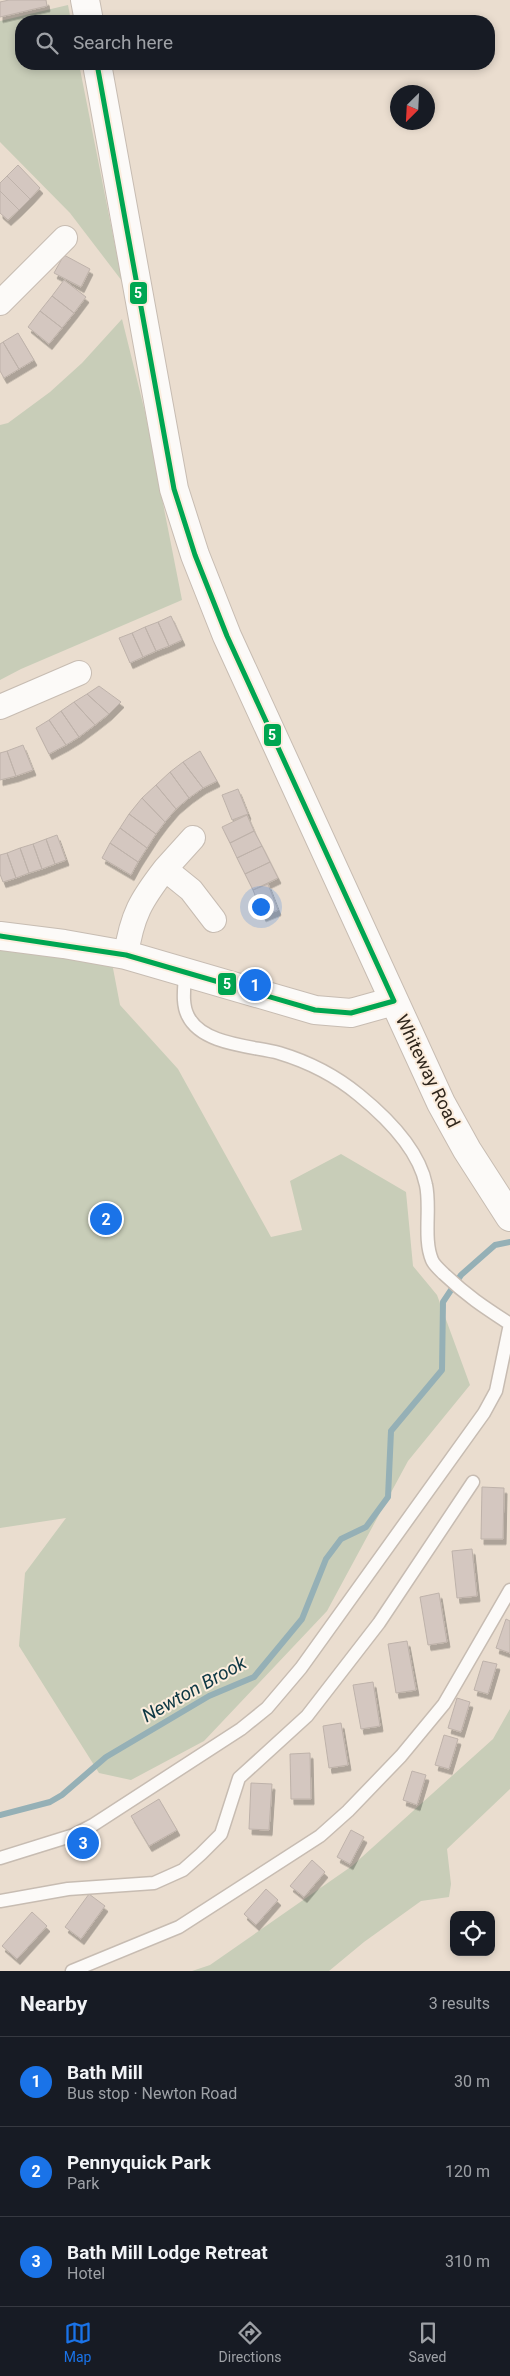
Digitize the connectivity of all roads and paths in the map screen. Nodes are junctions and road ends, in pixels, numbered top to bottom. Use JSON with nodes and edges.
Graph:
{"nodes":[{"id":1,"x":86,"y":0,"type":"edge"},
{"id":2,"x":88,"y":15,"type":"edge"},
{"id":3,"x":98,"y":70,"type":"edge"},
{"id":4,"x":65,"y":238,"type":"dead end"},
{"id":5,"x":10,"y":302,"type":"edge"},
{"id":6,"x":79,"y":673,"type":"dead end"},
{"id":7,"x":0,"y":706,"type":"edge"},
{"id":8,"x":193,"y":838,"type":"dead end"},
{"id":9,"x":165,"y":869,"type":"junction"},
{"id":10,"x":214,"y":920,"type":"dead end"},
{"id":11,"x":0,"y":936,"type":"edge"},
{"id":12,"x":126,"y":955,"type":"junction"},
{"id":13,"x":185,"y":971,"type":"junction"},
{"id":14,"x":394,"y":1001,"type":"junction"},
{"id":15,"x":510,"y":1216,"type":"edge"},
{"id":16,"x":510,"y":1324,"type":"edge"},
{"id":17,"x":473,"y":1482,"type":"dead end"},
{"id":18,"x":510,"y":1590,"type":"edge"},
{"id":19,"x":0,"y":1858,"type":"edge"},
{"id":20,"x":0,"y":1900,"type":"edge"},
{"id":21,"x":72,"y":1971,"type":"edge"}],
"edges":[{"from":1,"to":2,"type":"street"},
{"from":3,"to":14,"type":"street","name":"Whiteway Road"},
{"from":4,"to":5,"type":"street"},
{"from":6,"to":7,"type":"street"},
{"from":8,"to":9,"type":"street"},
{"from":9,"to":10,"type":"street"},
{"from":9,"to":12,"type":"street"},
{"from":11,"to":12,"type":"street"},
{"from":12,"to":13,"type":"street"},
{"from":13,"to":14,"type":"street"},
{"from":13,"to":16,"type":"lane"},
{"from":14,"to":15,"type":"street","name":"Whiteway Road"},
{"from":16,"to":19,"type":"lane"},
{"from":17,"to":20,"type":"lane"},
{"from":18,"to":21,"type":"lane"}]}
